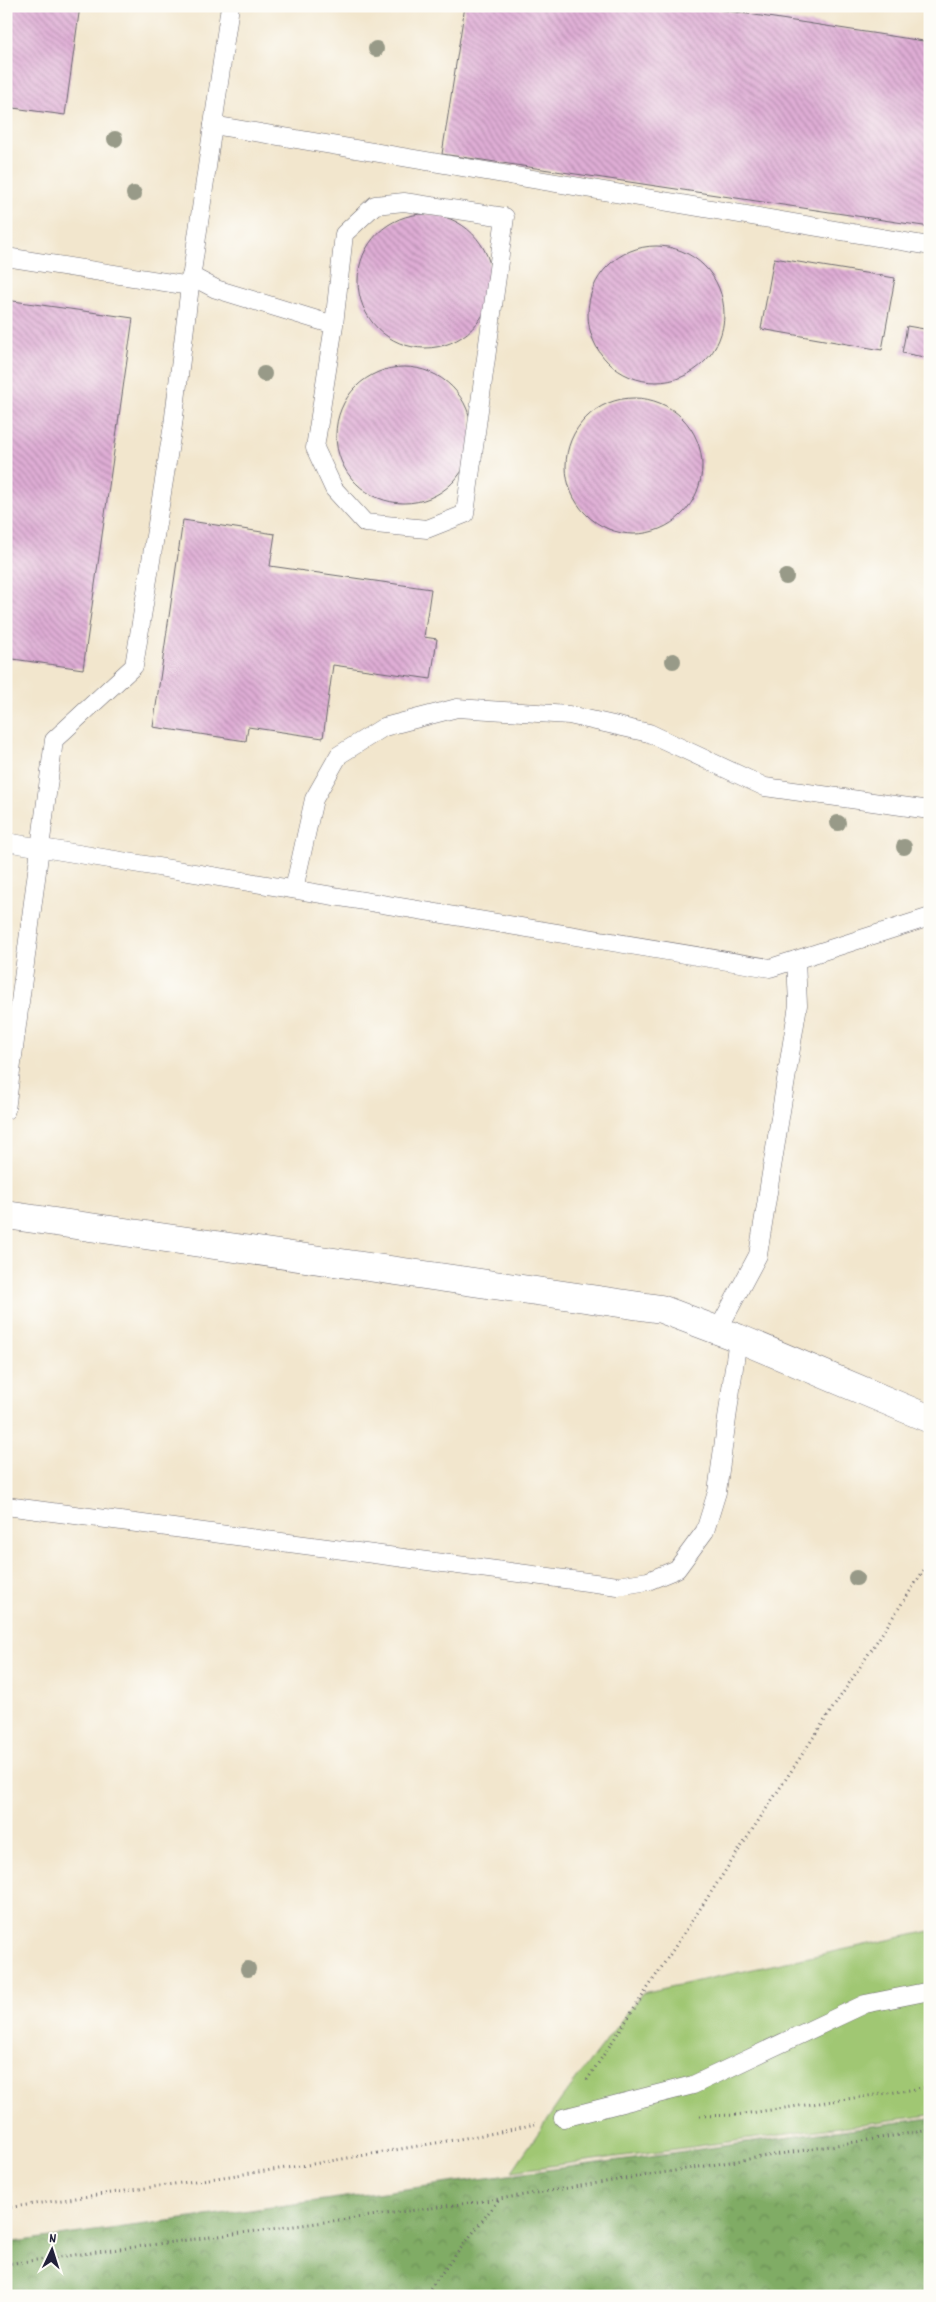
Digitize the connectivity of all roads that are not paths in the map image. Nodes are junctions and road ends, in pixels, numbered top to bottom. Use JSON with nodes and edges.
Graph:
{"nodes":[{"id":1,"x":230,"y":6,"type":"edge"},
{"id":2,"x":213,"y":125,"type":"junction"},
{"id":3,"x":930,"y":246,"type":"edge"},
{"id":4,"x":6,"y":257,"type":"edge"},
{"id":5,"x":190,"y":281,"type":"junction"},
{"id":6,"x":334,"y":325,"type":"junction"},
{"id":7,"x":930,"y":810,"type":"edge"},
{"id":8,"x":6,"y":842,"type":"edge"},
{"id":9,"x":41,"y":847,"type":"junction"},
{"id":10,"x":294,"y":889,"type":"junction"},
{"id":11,"x":930,"y":917,"type":"edge"},
{"id":12,"x":796,"y":960,"type":"junction"},
{"id":13,"x":6,"y":1110,"type":"edge"},
{"id":14,"x":6,"y":1216,"type":"edge"},
{"id":15,"x":728,"y":1334,"type":"junction"},
{"id":16,"x":930,"y":1419,"type":"edge"},
{"id":17,"x":6,"y":1506,"type":"edge"},
{"id":18,"x":930,"y":1991,"type":"edge"},
{"id":19,"x":563,"y":2118,"type":"road end"}],
"edges":[{"from":1,"to":2,"type":"lane"},
{"from":2,"to":3,"type":"lane"},
{"from":2,"to":5,"type":"lane"},
{"from":4,"to":5,"type":"lane"},
{"from":5,"to":6,"type":"lane"},
{"from":5,"to":9,"type":"lane"},
{"from":6,"to":6,"type":"lane"},
{"from":7,"to":10,"type":"lane"},
{"from":8,"to":9,"type":"lane"},
{"from":9,"to":10,"type":"lane"},
{"from":9,"to":13,"type":"lane"},
{"from":10,"to":12,"type":"lane"},
{"from":11,"to":12,"type":"lane"},
{"from":12,"to":15,"type":"lane"},
{"from":14,"to":15,"type":"street"},
{"from":15,"to":16,"type":"street"},
{"from":15,"to":17,"type":"lane"},
{"from":18,"to":19,"type":"lane"}]}
